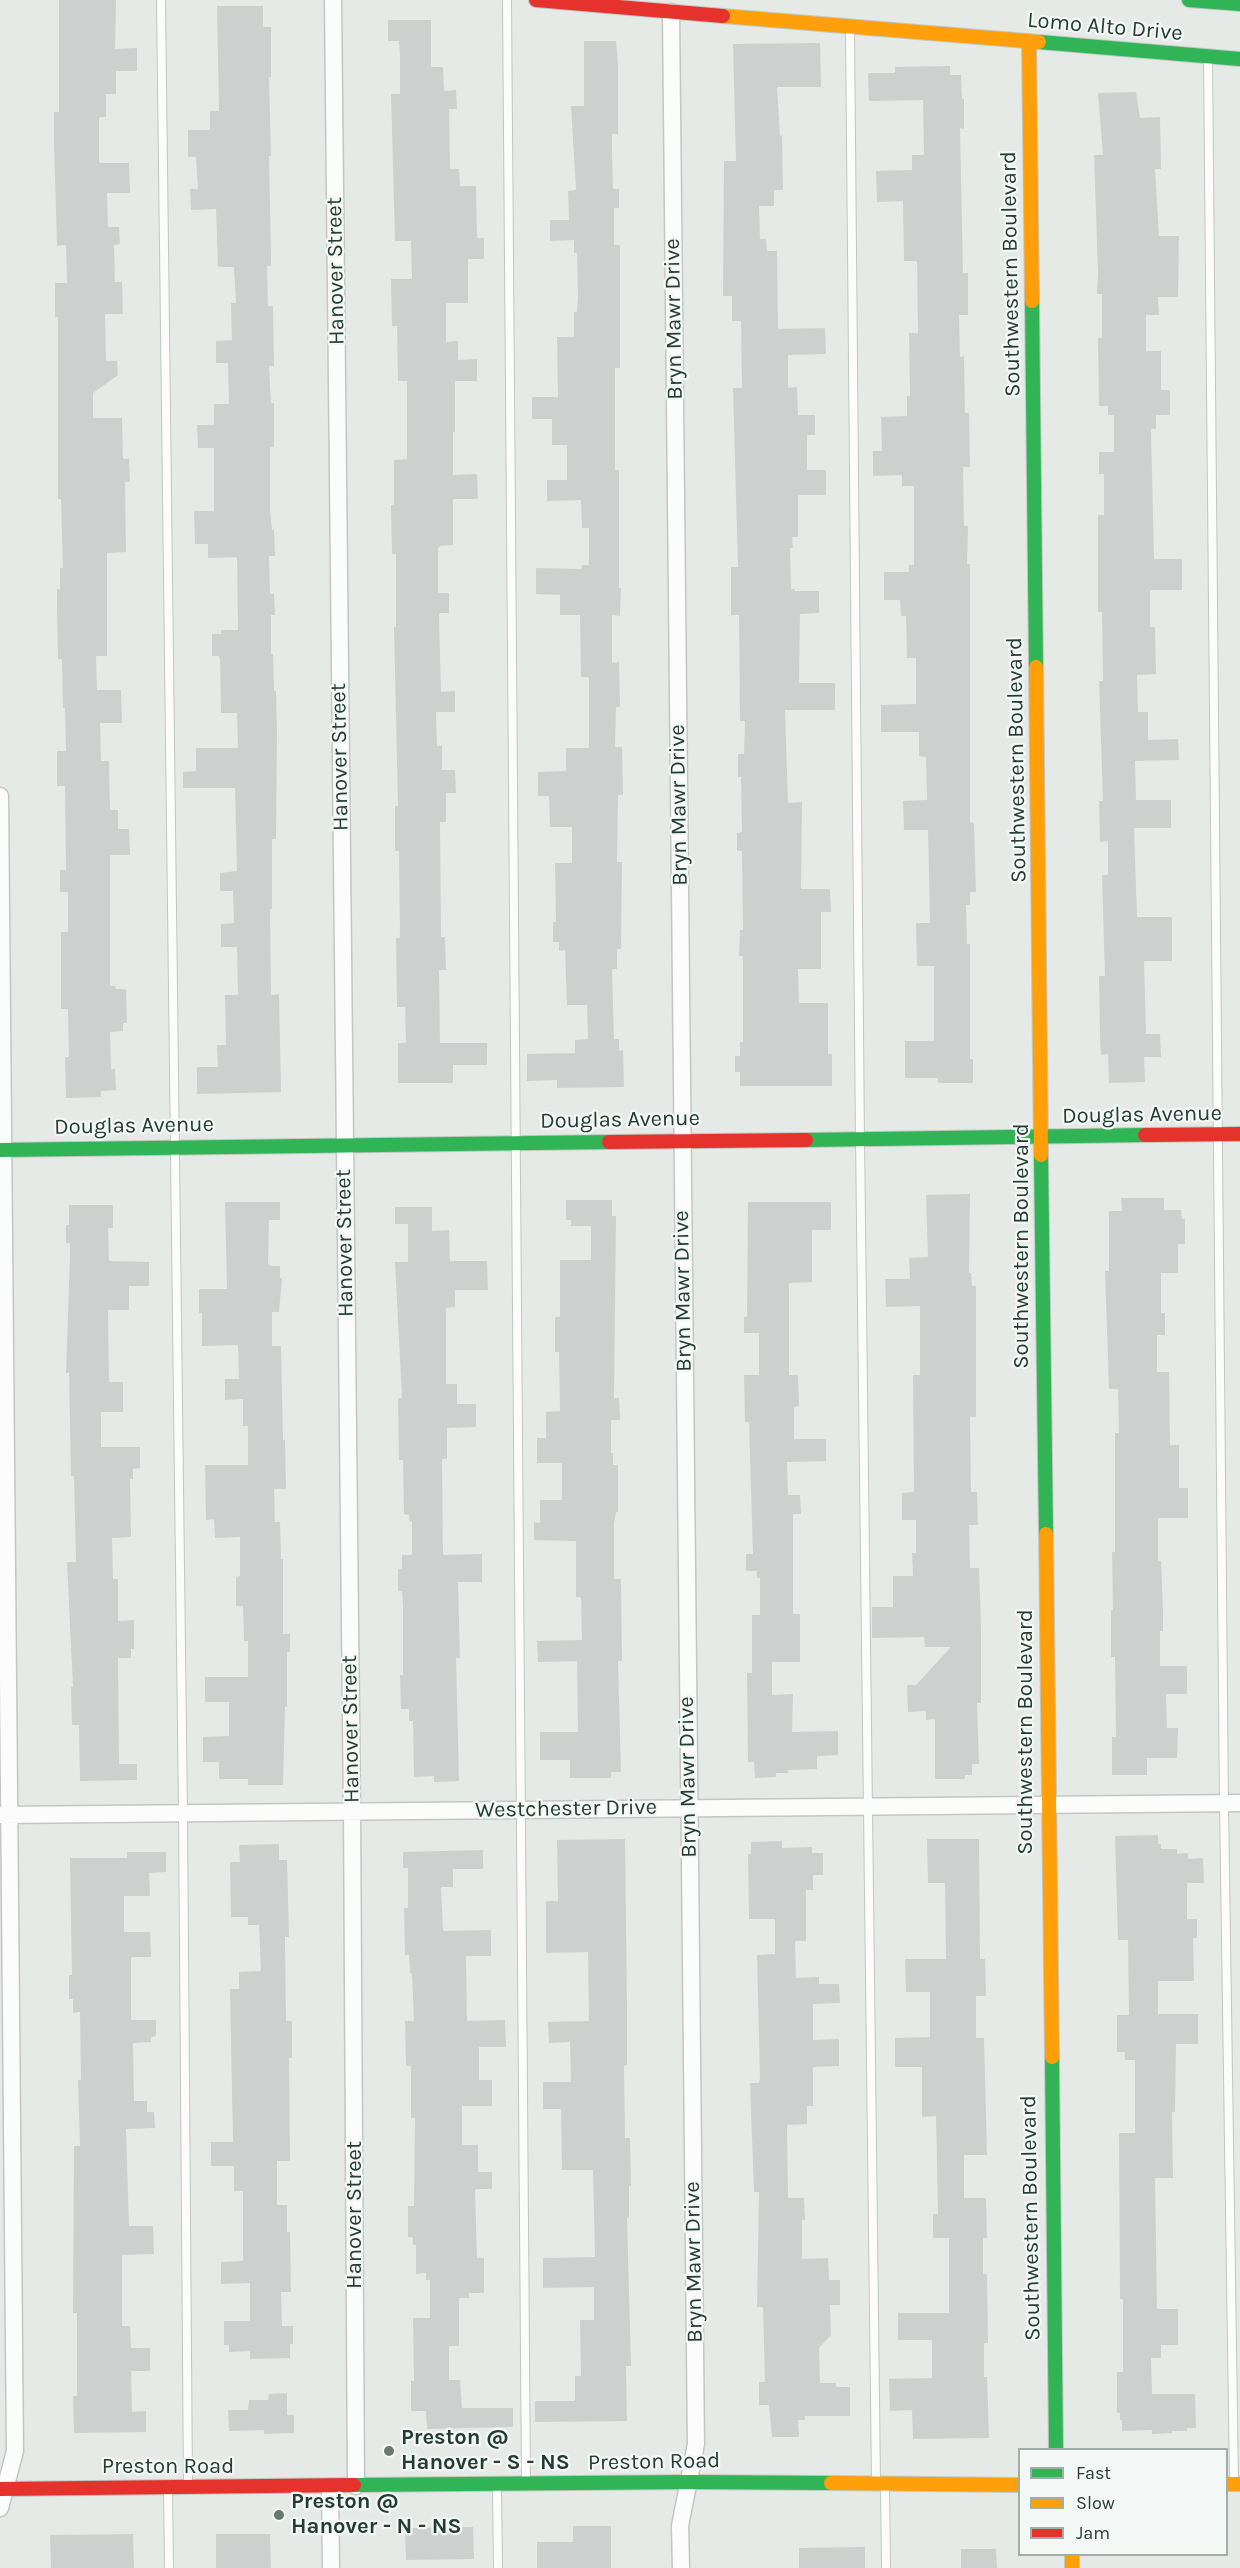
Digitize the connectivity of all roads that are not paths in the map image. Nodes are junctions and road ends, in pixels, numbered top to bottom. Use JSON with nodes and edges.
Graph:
{"nodes":[{"id":1,"x":161,"y":0,"type":"edge"},
{"id":2,"x":333,"y":0,"type":"edge"},
{"id":3,"x":507,"y":0,"type":"edge"},
{"id":4,"x":536,"y":0,"type":"edge"},
{"id":5,"x":1189,"y":0,"type":"edge"},
{"id":6,"x":1240,"y":4,"type":"edge"},
{"id":7,"x":671,"y":12,"type":"junction"},
{"id":8,"x":850,"y":26,"type":"junction"},
{"id":9,"x":1029,"y":41,"type":"junction"},
{"id":10,"x":1208,"y":56,"type":"junction"},
{"id":11,"x":1240,"y":59,"type":"edge"},
{"id":12,"x":0,"y":796,"type":"edge"},
{"id":13,"x":1240,"y":1134,"type":"edge"},
{"id":14,"x":1219,"y":1135,"type":"junction"},
{"id":15,"x":1042,"y":1137,"type":"junction"},
{"id":16,"x":860,"y":1139,"type":"junction"},
{"id":17,"x":682,"y":1141,"type":"junction"},
{"id":18,"x":516,"y":1143,"type":"junction"},
{"id":19,"x":344,"y":1144,"type":"junction"},
{"id":20,"x":174,"y":1146,"type":"junction"},
{"id":21,"x":2,"y":1150,"type":"edge"},
{"id":22,"x":1232,"y":1803,"type":"edge"},
{"id":23,"x":1048,"y":1805,"type":"junction"},
{"id":24,"x":868,"y":1806,"type":"junction"},
{"id":25,"x":689,"y":1808,"type":"junction"},
{"id":26,"x":521,"y":1810,"type":"junction"},
{"id":27,"x":352,"y":1811,"type":"junction"},
{"id":28,"x":183,"y":1813,"type":"junction"},
{"id":29,"x":5,"y":1815,"type":"edge"},
{"id":30,"x":1056,"y":2448,"type":"edge"},
{"id":31,"x":689,"y":2482,"type":"junction"},
{"id":32,"x":880,"y":2484,"type":"junction"},
{"id":33,"x":1234,"y":2484,"type":"edge"},
{"id":34,"x":497,"y":2485,"type":"junction"},
{"id":35,"x":526,"y":2485,"type":"junction"},
{"id":36,"x":1018,"y":2485,"type":"edge"},
{"id":37,"x":356,"y":2486,"type":"junction"},
{"id":38,"x":330,"y":2487,"type":"junction"},
{"id":39,"x":168,"y":2488,"type":"junction"},
{"id":40,"x":188,"y":2488,"type":"junction"},
{"id":41,"x":3,"y":2489,"type":"edge"},
{"id":42,"x":0,"y":2508,"type":"edge"},
{"id":43,"x":169,"y":2568,"type":"edge"},
{"id":44,"x":331,"y":2568,"type":"edge"},
{"id":45,"x":498,"y":2568,"type":"edge"},
{"id":46,"x":681,"y":2568,"type":"edge"},
{"id":47,"x":886,"y":2568,"type":"edge"}],
"edges":[{"from":1,"to":20,"type":"lane"},
{"from":2,"to":19,"type":"street","name":"Hanover Street"},
{"from":3,"to":18,"type":"lane"},
{"from":4,"to":7,"type":"main road","name":"Lomo Alto Drive"},
{"from":5,"to":6,"type":"main road"},
{"from":7,"to":8,"type":"main road","name":"Lomo Alto Drive"},
{"from":7,"to":17,"type":"street","name":"Bryn Mawr Drive"},
{"from":8,"to":9,"type":"main road","name":"Lomo Alto Drive"},
{"from":8,"to":16,"type":"lane"},
{"from":9,"to":10,"type":"main road","name":"Lomo Alto Drive"},
{"from":9,"to":15,"type":"main road","name":"Southwestern Boulevard"},
{"from":10,"to":11,"type":"main road","name":"Lomo Alto Drive"},
{"from":10,"to":14,"type":"lane"},
{"from":12,"to":21,"type":"street"},
{"from":13,"to":14,"type":"main road","name":"Douglas Avenue"},
{"from":14,"to":15,"type":"main road","name":"Douglas Avenue"},
{"from":14,"to":22,"type":"lane"},
{"from":15,"to":16,"type":"main road","name":"Douglas Avenue"},
{"from":15,"to":23,"type":"main road","name":"Southwestern Boulevard"},
{"from":16,"to":17,"type":"main road","name":"Douglas Avenue"},
{"from":16,"to":24,"type":"lane"},
{"from":17,"to":18,"type":"main road","name":"Douglas Avenue"},
{"from":17,"to":25,"type":"street","name":"Bryn Mawr Drive"},
{"from":18,"to":19,"type":"main road","name":"Douglas Avenue"},
{"from":18,"to":26,"type":"lane"},
{"from":19,"to":20,"type":"main road","name":"Douglas Avenue"},
{"from":19,"to":27,"type":"street","name":"Hanover Street"},
{"from":20,"to":21,"type":"main road","name":"Douglas Avenue"},
{"from":20,"to":28,"type":"lane"},
{"from":21,"to":29,"type":"street"},
{"from":22,"to":23,"type":"street","name":"Westchester Drive"},
{"from":22,"to":33,"type":"lane"},
{"from":23,"to":24,"type":"street","name":"Westchester Drive"},
{"from":23,"to":30,"type":"main road","name":"Southwestern Boulevard"},
{"from":24,"to":25,"type":"street","name":"Westchester Drive"},
{"from":24,"to":32,"type":"lane"},
{"from":25,"to":26,"type":"street","name":"Westchester Drive"},
{"from":25,"to":31,"type":"street","name":"Bryn Mawr Drive"},
{"from":26,"to":27,"type":"street","name":"Westchester Drive"},
{"from":26,"to":35,"type":"lane"},
{"from":27,"to":28,"type":"street","name":"Westchester Drive"},
{"from":27,"to":37,"type":"street","name":"Hanover Street"},
{"from":28,"to":29,"type":"street","name":"Westchester Drive"},
{"from":28,"to":40,"type":"lane"},
{"from":29,"to":41,"type":"street"},
{"from":31,"to":32,"type":"main road","name":"Preston Road"},
{"from":31,"to":35,"type":"main road","name":"Preston Road"},
{"from":31,"to":46,"type":"street","name":"Bryn Mawr Drive"},
{"from":32,"to":36,"type":"main road","name":"Preston Road"},
{"from":32,"to":47,"type":"lane"},
{"from":34,"to":35,"type":"main road","name":"Preston Road"},
{"from":34,"to":37,"type":"main road","name":"Preston Road"},
{"from":34,"to":45,"type":"lane"},
{"from":37,"to":38,"type":"main road","name":"Preston Road"},
{"from":38,"to":40,"type":"main road","name":"Preston Road"},
{"from":38,"to":44,"type":"street"},
{"from":39,"to":40,"type":"main road","name":"Preston Road"},
{"from":39,"to":41,"type":"main road","name":"Preston Road"},
{"from":39,"to":43,"type":"lane"},
{"from":41,"to":42,"type":"street"}]}
